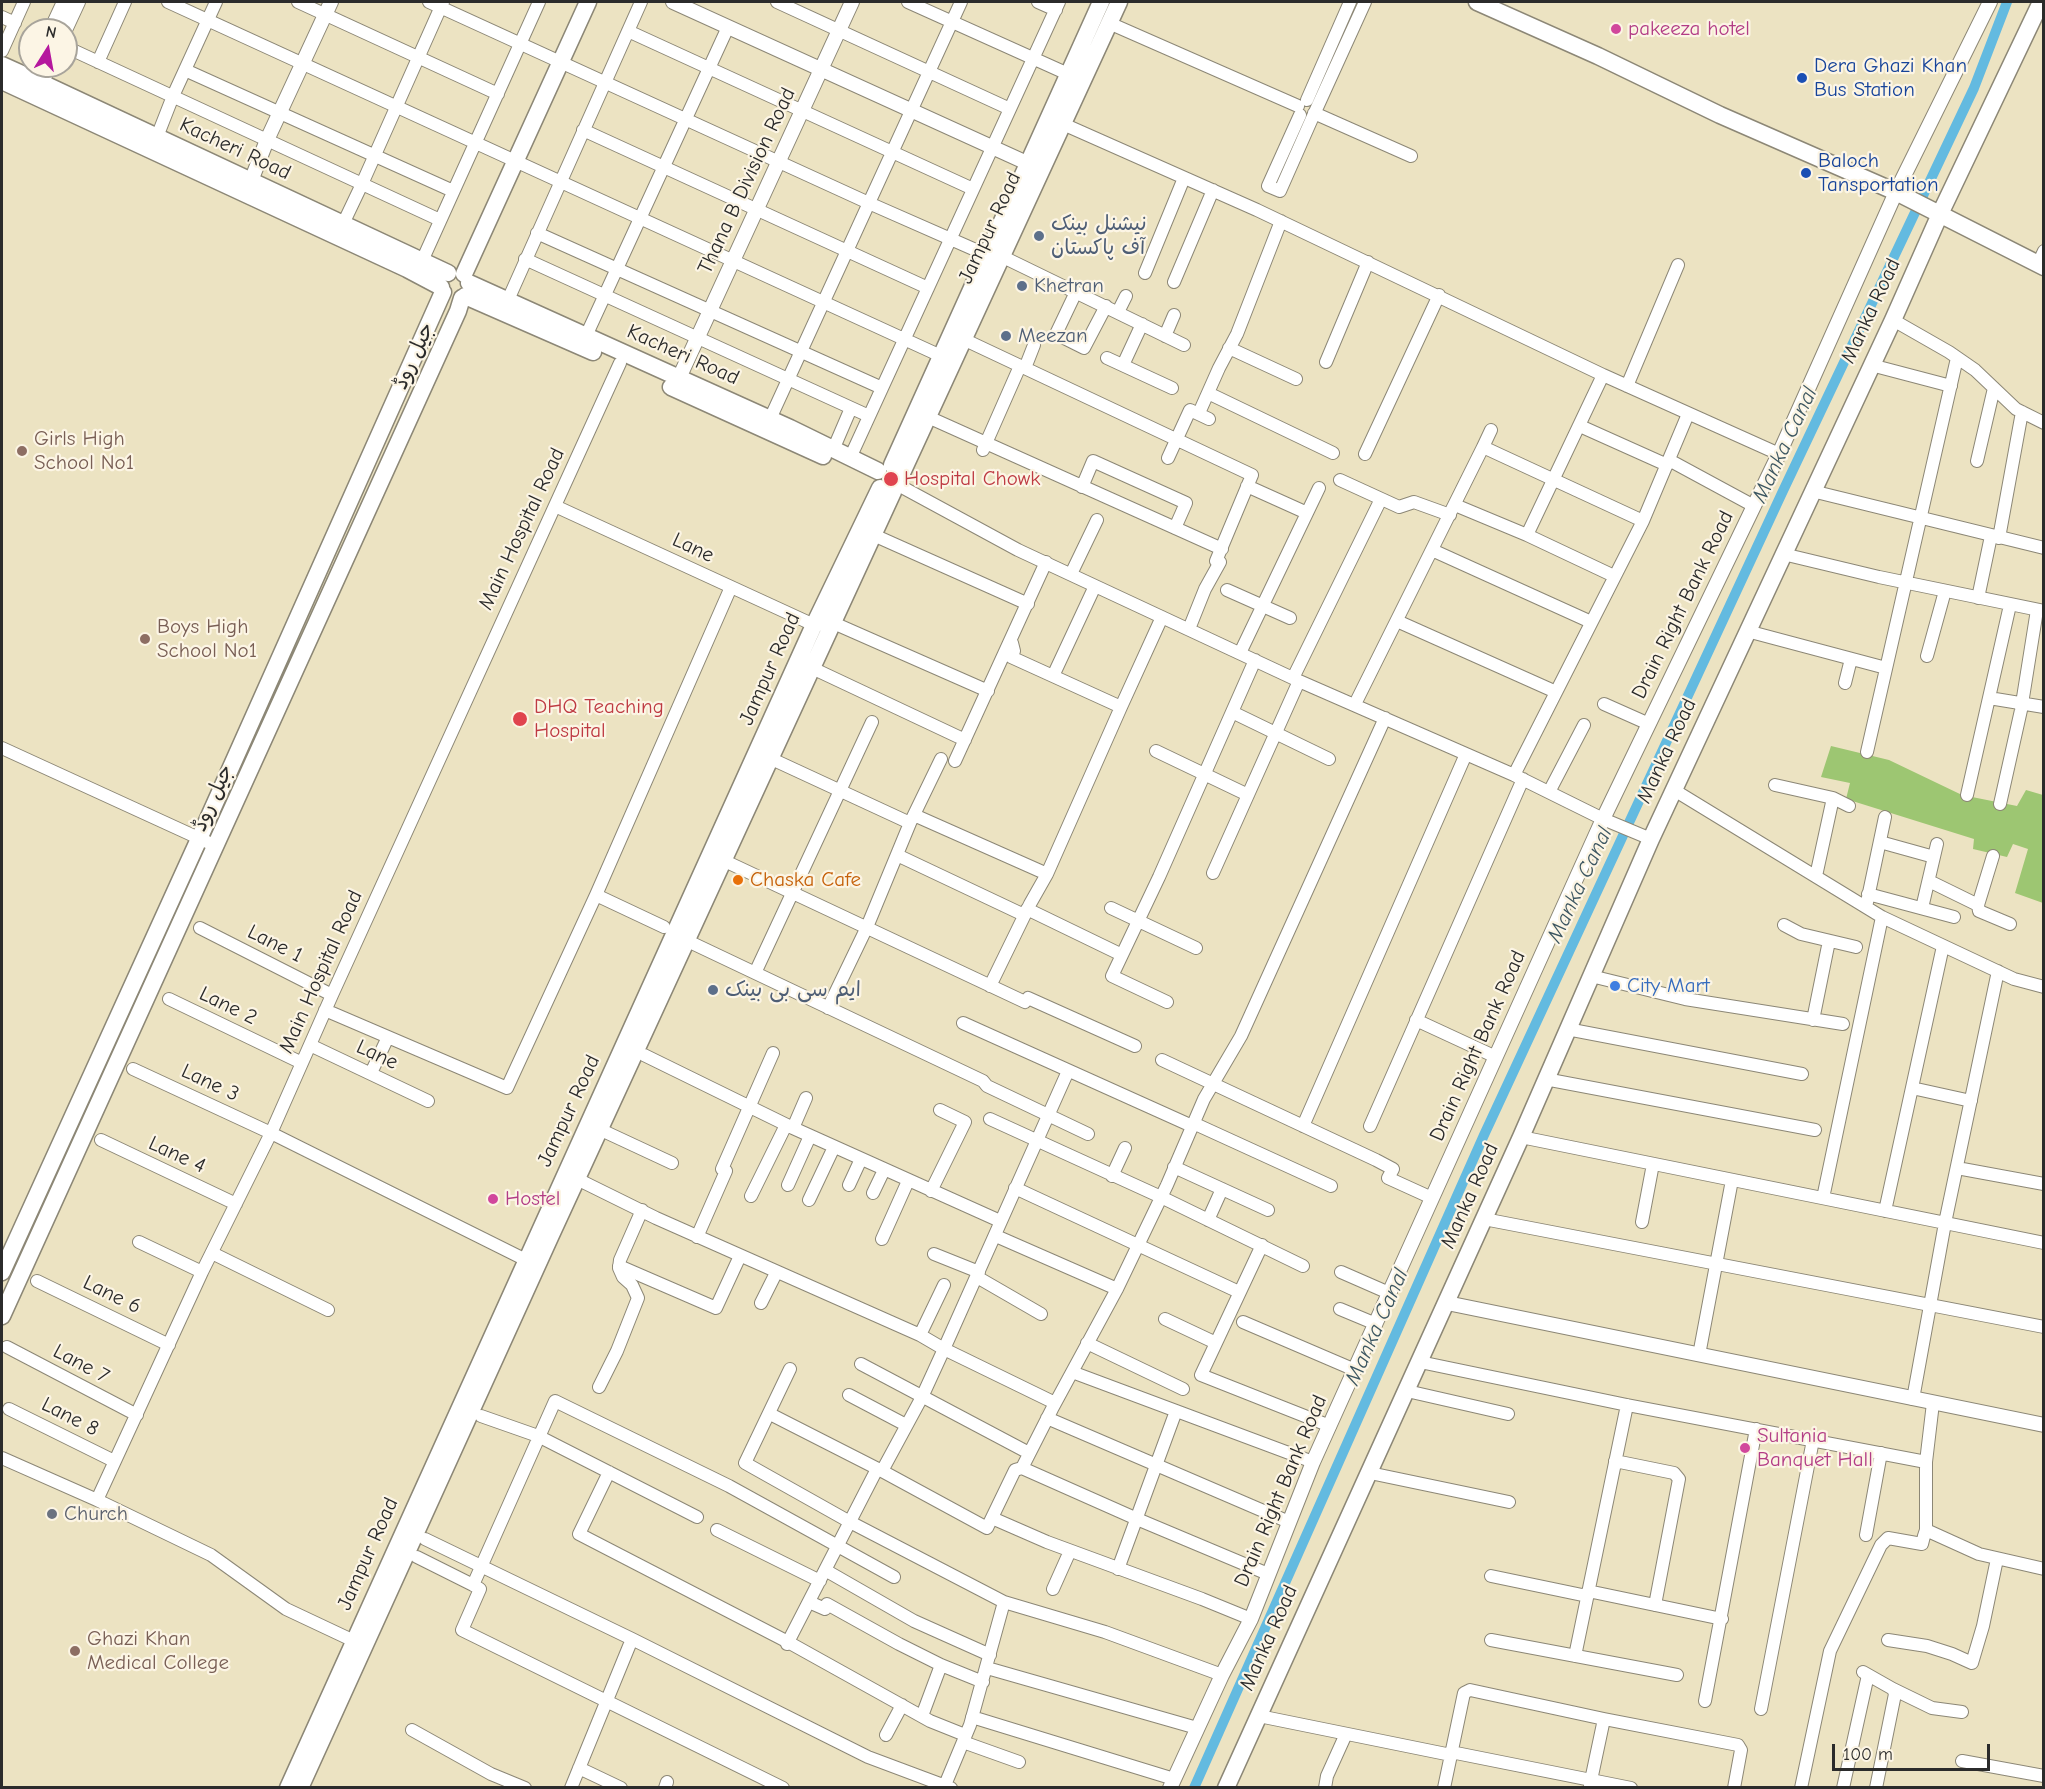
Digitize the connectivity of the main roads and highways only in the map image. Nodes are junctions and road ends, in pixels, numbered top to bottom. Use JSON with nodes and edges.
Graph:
{"nodes":[{"id":1,"x":588,"y":2,"type":"edge"},
{"id":2,"x":1101,"y":2,"type":"edge"},
{"id":3,"x":1119,"y":2,"type":"edge"},
{"id":4,"x":1477,"y":2,"type":"edge"},
{"id":5,"x":2041,"y":2,"type":"edge"},
{"id":6,"x":2,"y":66,"type":"edge"},
{"id":7,"x":2,"y":81,"type":"edge"},
{"id":8,"x":33,"y":83,"type":"edge"},
{"id":9,"x":1933,"y":210,"type":"junction"},
{"id":10,"x":994,"y":256,"type":"junction"},
{"id":11,"x":2042,"y":261,"type":"edge"},
{"id":12,"x":456,"y":286,"type":"junction"},
{"id":13,"x":889,"y":479,"type":"junction"},
{"id":14,"x":2,"y":1272,"type":"edge"},
{"id":15,"x":2,"y":1316,"type":"edge"},
{"id":16,"x":288,"y":1788,"type":"edge"},
{"id":17,"x":300,"y":1788,"type":"edge"},
{"id":18,"x":1226,"y":1788,"type":"edge"}],
"edges":[{"from":1,"to":12,"type":"main road","name":"جیل روڈ"},
{"from":2,"to":10,"type":"main road","name":"Jampur Road"},
{"from":3,"to":10,"type":"main road","name":"Jampur Road"},
{"from":4,"to":9,"type":"main road"},
{"from":5,"to":9,"type":"main road","name":"Manka Road"},
{"from":6,"to":8,"type":"main road","name":"Kacheri Road"},
{"from":7,"to":8,"type":"main road","name":"Kacheri Road"},
{"from":8,"to":12,"type":"main road","name":"Kacheri Road"},
{"from":8,"to":12,"type":"main road","name":"Kacheri Road"},
{"from":9,"to":11,"type":"main road"},
{"from":9,"to":18,"type":"main road","name":"Manka Road"},
{"from":10,"to":13,"type":"main road","name":"Jampur Road"},
{"from":10,"to":13,"type":"main road","name":"Jampur Road"},
{"from":12,"to":13,"type":"main road","name":"Kacheri Road"},
{"from":12,"to":13,"type":"main road","name":"Kacheri Road"},
{"from":12,"to":14,"type":"main road","name":"جیل روڈ"},
{"from":12,"to":15,"type":"main road","name":"جیل روڈ"},
{"from":13,"to":16,"type":"main road","name":"Jampur Road"},
{"from":13,"to":17,"type":"main road","name":"Jampur Road"}]}
